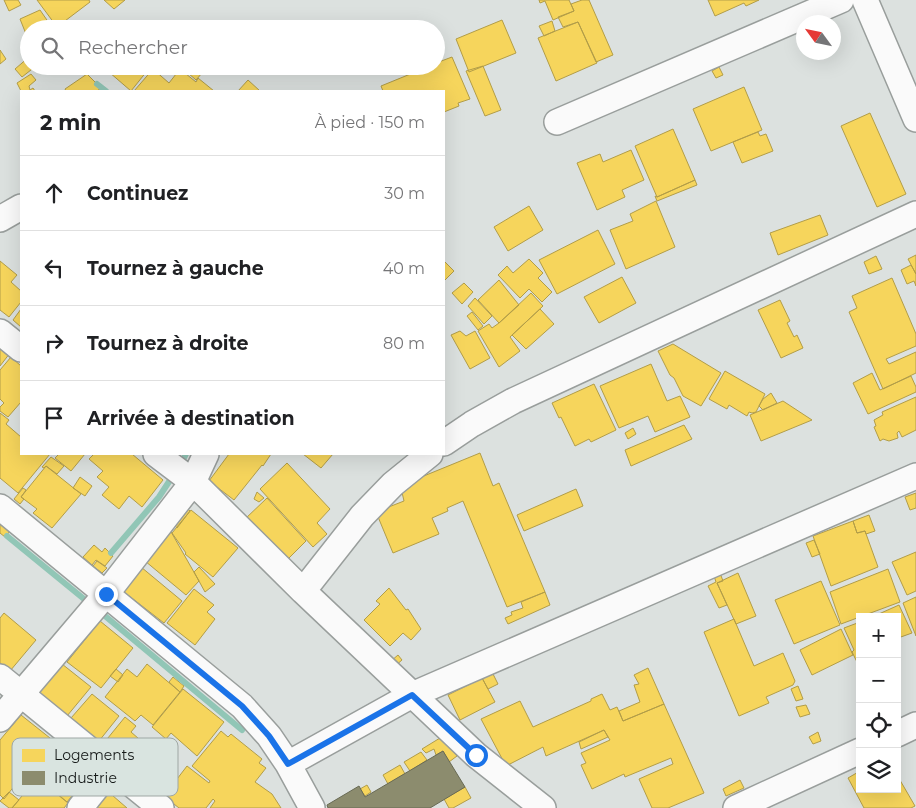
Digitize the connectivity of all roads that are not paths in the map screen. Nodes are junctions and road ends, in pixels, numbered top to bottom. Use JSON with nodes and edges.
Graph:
{"nodes":[{"id":1,"x":841,"y":0,"type":"edge"},
{"id":2,"x":865,"y":0,"type":"edge"},
{"id":3,"x":916,"y":119,"type":"edge"},
{"id":4,"x":557,"y":122,"type":"dead end"},
{"id":5,"x":20,"y":208,"type":"edge"},
{"id":6,"x":916,"y":214,"type":"edge"},
{"id":7,"x":0,"y":219,"type":"edge"},
{"id":8,"x":0,"y":332,"type":"edge"},
{"id":9,"x":20,"y":348,"type":"edge"},
{"id":10,"x":445,"y":442,"type":"edge"},
{"id":11,"x":157,"y":455,"type":"edge"},
{"id":12,"x":206,"y":455,"type":"edge"},
{"id":13,"x":429,"y":455,"type":"edge"},
{"id":14,"x":916,"y":476,"type":"edge"},
{"id":15,"x":193,"y":482,"type":"junction"},
{"id":16,"x":0,"y":507,"type":"edge"},
{"id":17,"x":304,"y":591,"type":"junction"},
{"id":18,"x":106,"y":594,"type":"junction"},
{"id":19,"x":0,"y":676,"type":"edge"},
{"id":20,"x":21,"y":693,"type":"junction"},
{"id":21,"x":412,"y":695,"type":"junction"},
{"id":22,"x":0,"y":719,"type":"edge"},
{"id":23,"x":916,"y":725,"type":"edge"},
{"id":24,"x":901,"y":732,"type":"edge"},
{"id":25,"x":76,"y":738,"type":"edge"},
{"id":26,"x":856,"y":753,"type":"edge"},
{"id":27,"x":288,"y":764,"type":"junction"},
{"id":28,"x":90,"y":796,"type":"edge"},
{"id":29,"x":146,"y":796,"type":"edge"},
{"id":30,"x":80,"y":808,"type":"edge"},
{"id":31,"x":161,"y":808,"type":"edge"},
{"id":32,"x":312,"y":808,"type":"edge"},
{"id":33,"x":543,"y":808,"type":"edge"},
{"id":34,"x":736,"y":808,"type":"edge"}],
"edges":[{"from":1,"to":4,"type":"street"},
{"from":2,"to":3,"type":"street"},
{"from":5,"to":7,"type":"street"},
{"from":6,"to":10,"type":"street"},
{"from":8,"to":9,"type":"street"},
{"from":11,"to":15,"type":"street"},
{"from":12,"to":15,"type":"street"},
{"from":13,"to":17,"type":"street"},
{"from":14,"to":21,"type":"street"},
{"from":15,"to":17,"type":"street"},
{"from":15,"to":18,"type":"street"},
{"from":16,"to":18,"type":"street"},
{"from":17,"to":21,"type":"street"},
{"from":18,"to":20,"type":"street"},
{"from":18,"to":27,"type":"street"},
{"from":19,"to":20,"type":"street"},
{"from":20,"to":22,"type":"street"},
{"from":20,"to":25,"type":"street"},
{"from":21,"to":27,"type":"street"},
{"from":21,"to":33,"type":"street"},
{"from":23,"to":24,"type":"street"},
{"from":26,"to":34,"type":"street"},
{"from":27,"to":32,"type":"street"},
{"from":28,"to":30,"type":"street"},
{"from":29,"to":31,"type":"street"}]}
